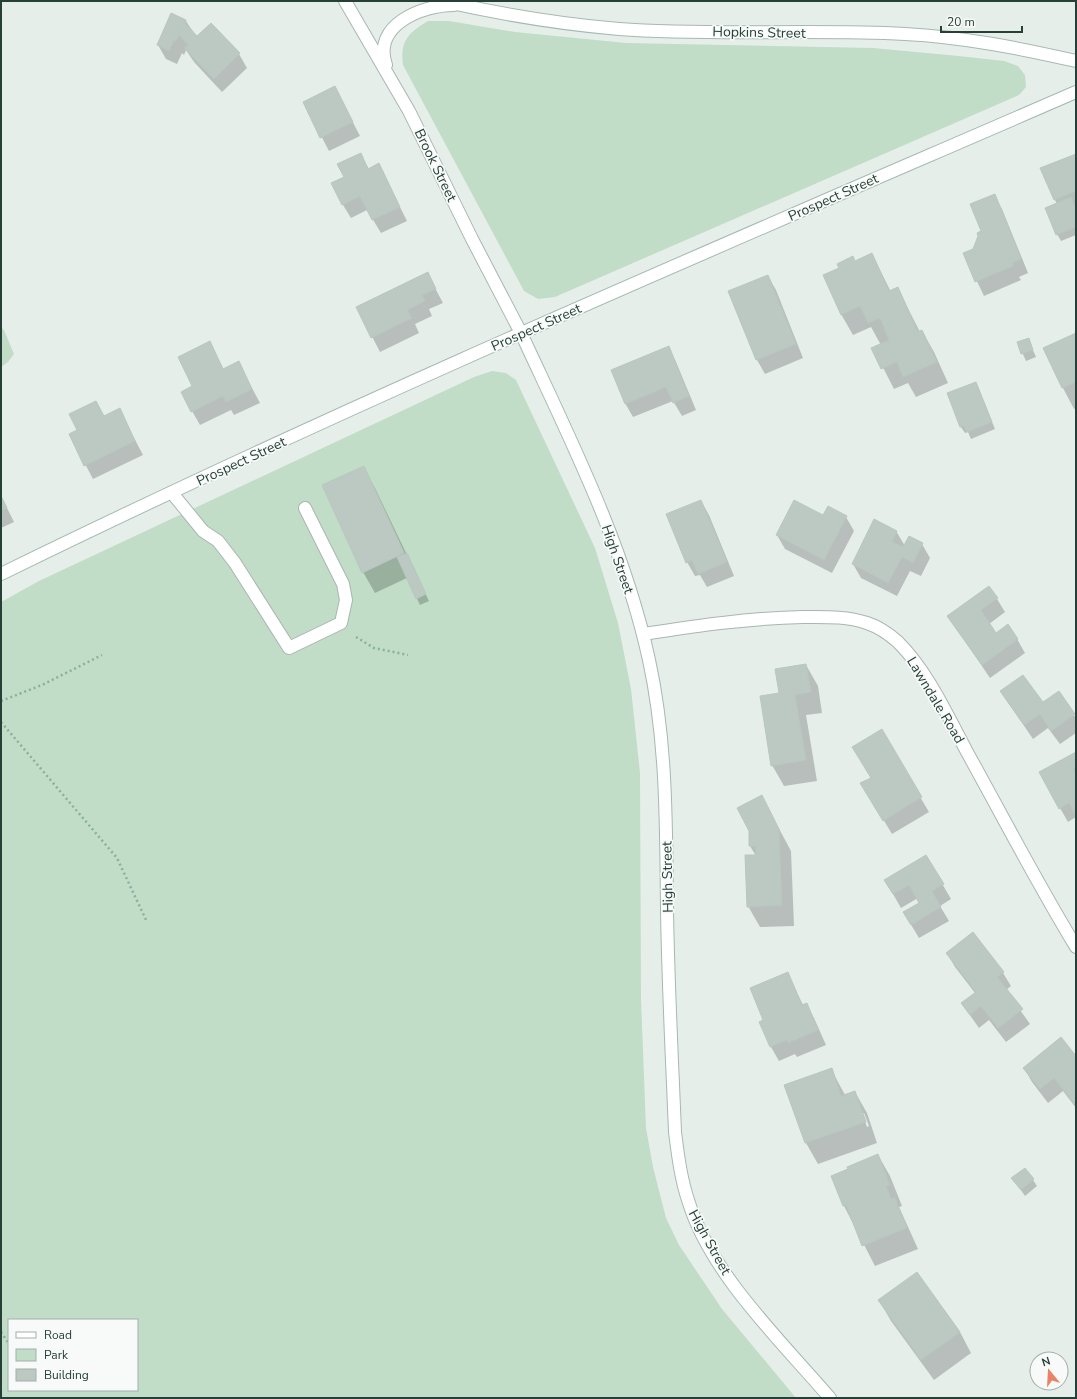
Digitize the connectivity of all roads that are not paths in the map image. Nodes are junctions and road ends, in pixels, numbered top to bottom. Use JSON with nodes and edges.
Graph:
{"nodes":[{"id":1,"x":345,"y":1,"type":"edge"},
{"id":2,"x":442,"y":1,"type":"edge"},
{"id":3,"x":461,"y":5,"type":"junction"},
{"id":4,"x":1076,"y":61,"type":"edge"},
{"id":5,"x":391,"y":80,"type":"junction"},
{"id":6,"x":1076,"y":92,"type":"edge"},
{"id":7,"x":521,"y":333,"type":"junction"},
{"id":8,"x":172,"y":493,"type":"junction"},
{"id":9,"x":305,"y":508,"type":"dead end"},
{"id":10,"x":1,"y":574,"type":"edge"},
{"id":11,"x":643,"y":634,"type":"junction"},
{"id":12,"x":1076,"y":947,"type":"edge"},
{"id":13,"x":830,"y":1398,"type":"edge"}],
"edges":[{"from":1,"to":5,"type":"street","name":"Brook Street"},
{"from":2,"to":3,"type":"street","name":"Hopkins Street"},
{"from":3,"to":4,"type":"street","name":"Hopkins Street"},
{"from":3,"to":5,"type":"street"},
{"from":5,"to":7,"type":"street","name":"Brook Street"},
{"from":6,"to":7,"type":"street","name":"Prospect Street"},
{"from":7,"to":8,"type":"street","name":"Prospect Street"},
{"from":7,"to":11,"type":"street","name":"High Street"},
{"from":8,"to":9,"type":"street"},
{"from":8,"to":10,"type":"street","name":"Prospect Street"},
{"from":11,"to":12,"type":"street","name":"Lawndale Road"},
{"from":11,"to":13,"type":"street","name":"High Street"}]}
